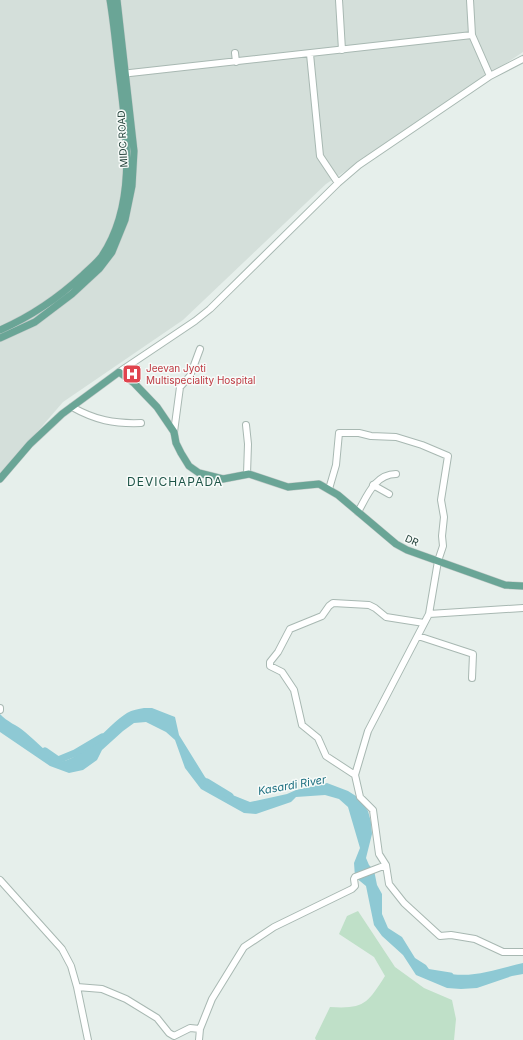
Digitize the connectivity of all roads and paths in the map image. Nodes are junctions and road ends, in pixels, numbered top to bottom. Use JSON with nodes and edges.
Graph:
{"nodes":[{"id":1,"x":110,"y":0,"type":"edge"},
{"id":2,"x":117,"y":0,"type":"edge"},
{"id":3,"x":339,"y":0,"type":"edge"},
{"id":4,"x":470,"y":0,"type":"edge"},
{"id":5,"x":472,"y":35,"type":"junction"},
{"id":6,"x":342,"y":50,"type":"junction"},
{"id":7,"x":235,"y":53,"type":"dead end"},
{"id":8,"x":310,"y":54,"type":"junction"},
{"id":9,"x":523,"y":59,"type":"edge"},
{"id":10,"x":236,"y":62,"type":"junction"},
{"id":11,"x":122,"y":74,"type":"junction"},
{"id":12,"x":490,"y":76,"type":"junction"},
{"id":13,"x":338,"y":183,"type":"junction"},
{"id":14,"x":0,"y":330,"type":"edge"},
{"id":15,"x":0,"y":338,"type":"edge"},
{"id":16,"x":200,"y":349,"type":"dead end"},
{"id":17,"x":119,"y":372,"type":"junction"},
{"id":18,"x":72,"y":407,"type":"junction"},
{"id":19,"x":141,"y":423,"type":"dead end"},
{"id":20,"x":246,"y":425,"type":"dead end"},
{"id":21,"x":174,"y":432,"type":"junction"},
{"id":22,"x":247,"y":474,"type":"junction"},
{"id":23,"x":396,"y":474,"type":"dead end"},
{"id":24,"x":0,"y":479,"type":"edge"},
{"id":25,"x":373,"y":485,"type":"junction"},
{"id":26,"x":330,"y":489,"type":"junction"},
{"id":27,"x":389,"y":494,"type":"dead end"},
{"id":28,"x":358,"y":512,"type":"junction"},
{"id":29,"x":438,"y":561,"type":"junction"},
{"id":30,"x":523,"y":586,"type":"edge"},
{"id":31,"x":523,"y":608,"type":"edge"},
{"id":32,"x":429,"y":614,"type":"junction"},
{"id":33,"x":424,"y":623,"type":"junction"},
{"id":34,"x":418,"y":636,"type":"junction"},
{"id":35,"x":472,"y":678,"type":"dead end"},
{"id":36,"x":355,"y":775,"type":"junction"},
{"id":37,"x":386,"y":865,"type":"junction"},
{"id":38,"x":0,"y":880,"type":"edge"},
{"id":39,"x":523,"y":952,"type":"edge"},
{"id":40,"x":77,"y":987,"type":"junction"},
{"id":41,"x":200,"y":1029,"type":"junction"},
{"id":42,"x":88,"y":1040,"type":"edge"},
{"id":43,"x":199,"y":1040,"type":"edge"}],
"edges":[{"from":1,"to":11,"type":"main road","name":"MIDC ROAD"},
{"from":2,"to":11,"type":"main road","name":"MIDC ROAD"},
{"from":3,"to":6,"type":"street"},
{"from":4,"to":5,"type":"street"},
{"from":5,"to":6,"type":"street"},
{"from":5,"to":12,"type":"street"},
{"from":6,"to":8,"type":"street"},
{"from":7,"to":10,"type":"street"},
{"from":8,"to":10,"type":"street"},
{"from":8,"to":13,"type":"street"},
{"from":9,"to":12,"type":"street"},
{"from":10,"to":11,"type":"street"},
{"from":11,"to":14,"type":"main road","name":"MIDC ROAD"},
{"from":11,"to":15,"type":"main road","name":"MIDC ROAD"},
{"from":12,"to":13,"type":"street"},
{"from":13,"to":17,"type":"street"},
{"from":16,"to":21,"type":"street"},
{"from":17,"to":18,"type":"main road"},
{"from":17,"to":21,"type":"main road"},
{"from":18,"to":19,"type":"street"},
{"from":18,"to":24,"type":"main road"},
{"from":20,"to":22,"type":"street"},
{"from":21,"to":22,"type":"main road"},
{"from":22,"to":26,"type":"main road","name":"DR"},
{"from":23,"to":25,"type":"street"},
{"from":25,"to":27,"type":"street"},
{"from":25,"to":28,"type":"street"},
{"from":26,"to":28,"type":"main road","name":"DR"},
{"from":26,"to":29,"type":"street"},
{"from":28,"to":29,"type":"main road","name":"DR"},
{"from":29,"to":30,"type":"main road","name":"DR"},
{"from":29,"to":32,"type":"street"},
{"from":31,"to":32,"type":"street"},
{"from":32,"to":33,"type":"street"},
{"from":33,"to":34,"type":"street"},
{"from":33,"to":36,"type":"street"},
{"from":34,"to":35,"type":"street"},
{"from":34,"to":36,"type":"street"},
{"from":36,"to":37,"type":"street"},
{"from":37,"to":39,"type":"street"},
{"from":37,"to":41,"type":"street"},
{"from":38,"to":40,"type":"street"},
{"from":40,"to":41,"type":"street"},
{"from":40,"to":42,"type":"street"},
{"from":41,"to":43,"type":"street"}]}
